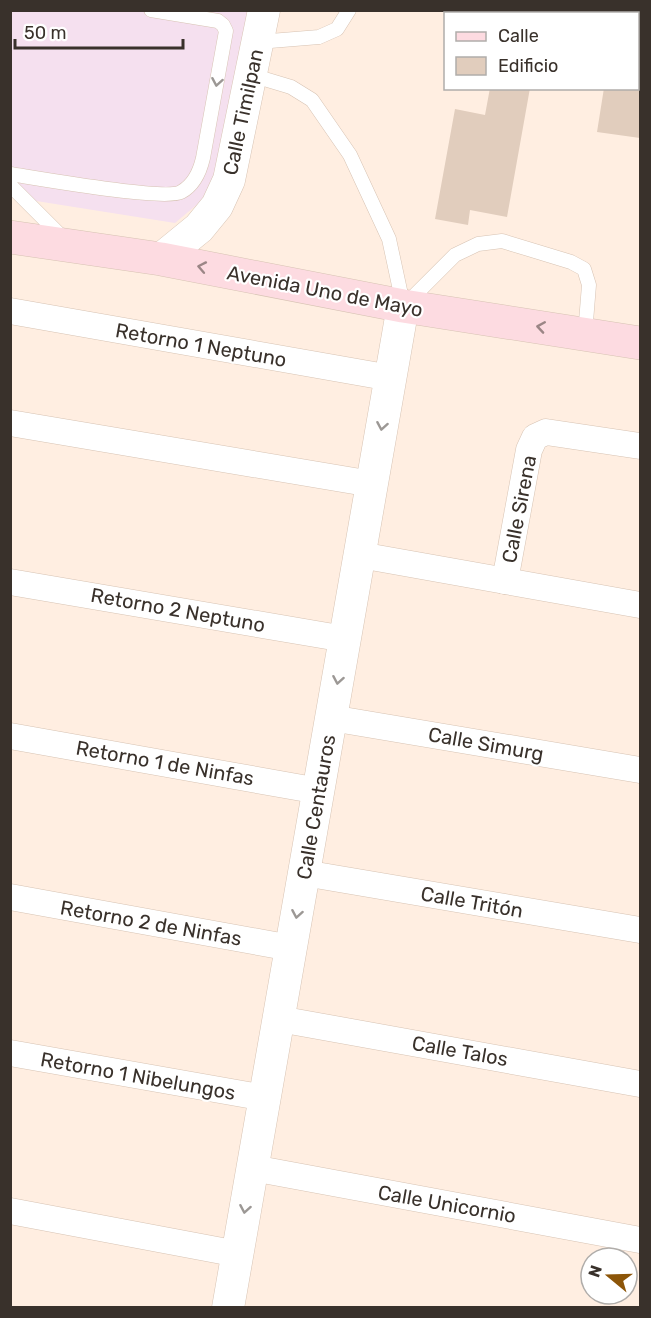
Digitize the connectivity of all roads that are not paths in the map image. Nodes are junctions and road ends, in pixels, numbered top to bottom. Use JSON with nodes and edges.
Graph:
{"nodes":[{"id":1,"x":151,"y":10,"type":"edge"},
{"id":2,"x":264,"y":10,"type":"edge"},
{"id":3,"x":349,"y":10,"type":"edge"},
{"id":4,"x":258,"y":42,"type":"junction"},
{"id":5,"x":251,"y":75,"type":"junction"},
{"id":6,"x":10,"y":174,"type":"edge"},
{"id":7,"x":10,"y":185,"type":"edge"},
{"id":8,"x":10,"y":237,"type":"edge"},
{"id":9,"x":70,"y":246,"type":"junction"},
{"id":10,"x":161,"y":259,"type":"junction"},
{"id":11,"x":403,"y":306,"type":"junction"},
{"id":12,"x":10,"y":311,"type":"edge"},
{"id":13,"x":585,"y":334,"type":"junction"},
{"id":14,"x":640,"y":343,"type":"edge"},
{"id":15,"x":391,"y":378,"type":"junction"},
{"id":16,"x":10,"y":423,"type":"edge"},
{"id":17,"x":640,"y":447,"type":"edge"},
{"id":18,"x":372,"y":484,"type":"junction"},
{"id":19,"x":360,"y":555,"type":"junction"},
{"id":20,"x":505,"y":581,"type":"junction"},
{"id":21,"x":10,"y":582,"type":"edge"},
{"id":22,"x":640,"y":605,"type":"edge"},
{"id":23,"x":345,"y":639,"type":"junction"},
{"id":24,"x":331,"y":718,"type":"junction"},
{"id":25,"x":10,"y":736,"type":"edge"},
{"id":26,"x":640,"y":770,"type":"edge"},
{"id":27,"x":319,"y":791,"type":"junction"},
{"id":28,"x":304,"y":873,"type":"junction"},
{"id":29,"x":10,"y":897,"type":"edge"},
{"id":30,"x":640,"y":930,"type":"edge"},
{"id":31,"x":291,"y":948,"type":"junction"},
{"id":32,"x":279,"y":1019,"type":"junction"},
{"id":33,"x":10,"y":1053,"type":"edge"},
{"id":34,"x":640,"y":1084,"type":"edge"},
{"id":35,"x":265,"y":1098,"type":"junction"},
{"id":36,"x":252,"y":1168,"type":"junction"},
{"id":37,"x":10,"y":1211,"type":"edge"},
{"id":38,"x":640,"y":1240,"type":"edge"},
{"id":39,"x":238,"y":1254,"type":"junction"},
{"id":40,"x":228,"y":1308,"type":"edge"}],
"edges":[{"from":1,"to":6,"type":"lane","one_way":true},
{"from":2,"to":4,"type":"street","name":"Calle Timilpan"},
{"from":3,"to":4,"type":"lane"},
{"from":4,"to":5,"type":"street","name":"Calle Timilpan"},
{"from":5,"to":10,"type":"street","name":"Calle Timilpan"},
{"from":5,"to":11,"type":"lane"},
{"from":7,"to":9,"type":"lane"},
{"from":8,"to":9,"type":"main road","name":"Avenida Uno de Mayo"},
{"from":9,"to":10,"type":"main road","name":"Avenida Uno de Mayo"},
{"from":11,"to":10,"type":"main road","name":"Avenida Uno de Mayo","one_way":true},
{"from":13,"to":11,"type":"main road","name":"Avenida Uno de Mayo","one_way":true},
{"from":11,"to":13,"type":"lane"},
{"from":11,"to":15,"type":"street","name":"Calle Centauros"},
{"from":12,"to":15,"type":"street","name":"Retorno 1 Neptuno"},
{"from":13,"to":14,"type":"main road","name":"Avenida Uno de Mayo"},
{"from":15,"to":18,"type":"street","name":"Calle Centauros","one_way":true},
{"from":16,"to":18,"type":"street"},
{"from":17,"to":20,"type":"street","name":"Calle Sirena"},
{"from":18,"to":19,"type":"street","name":"Calle Centauros"},
{"from":19,"to":20,"type":"street","name":"Calle Sirena"},
{"from":19,"to":23,"type":"street","name":"Calle Centauros"},
{"from":20,"to":22,"type":"street","name":"Calle Sirena"},
{"from":21,"to":23,"type":"street","name":"Retorno 2 Neptuno"},
{"from":23,"to":24,"type":"street","name":"Calle Centauros","one_way":true},
{"from":24,"to":26,"type":"street","name":"Calle Simurg"},
{"from":24,"to":27,"type":"street","name":"Calle Centauros"},
{"from":25,"to":27,"type":"street","name":"Retorno 1 de Ninfas"},
{"from":27,"to":28,"type":"street","name":"Calle Centauros"},
{"from":28,"to":30,"type":"street","name":"Calle Tritón"},
{"from":28,"to":31,"type":"street","name":"Calle Centauros","one_way":true},
{"from":29,"to":31,"type":"street","name":"Retorno 2 de Ninfas"},
{"from":31,"to":32,"type":"street","name":"Calle Centauros"},
{"from":32,"to":34,"type":"street","name":"Calle Talos"},
{"from":32,"to":35,"type":"street","name":"Calle Centauros"},
{"from":33,"to":35,"type":"street","name":"Retorno 1 Nibelungos"},
{"from":35,"to":36,"type":"street","name":"Calle Centauros"},
{"from":36,"to":38,"type":"street","name":"Calle Unicornio"},
{"from":36,"to":39,"type":"street","name":"Calle Centauros","one_way":true},
{"from":37,"to":39,"type":"street"},
{"from":39,"to":40,"type":"street","name":"Calle Centauros"}]}
